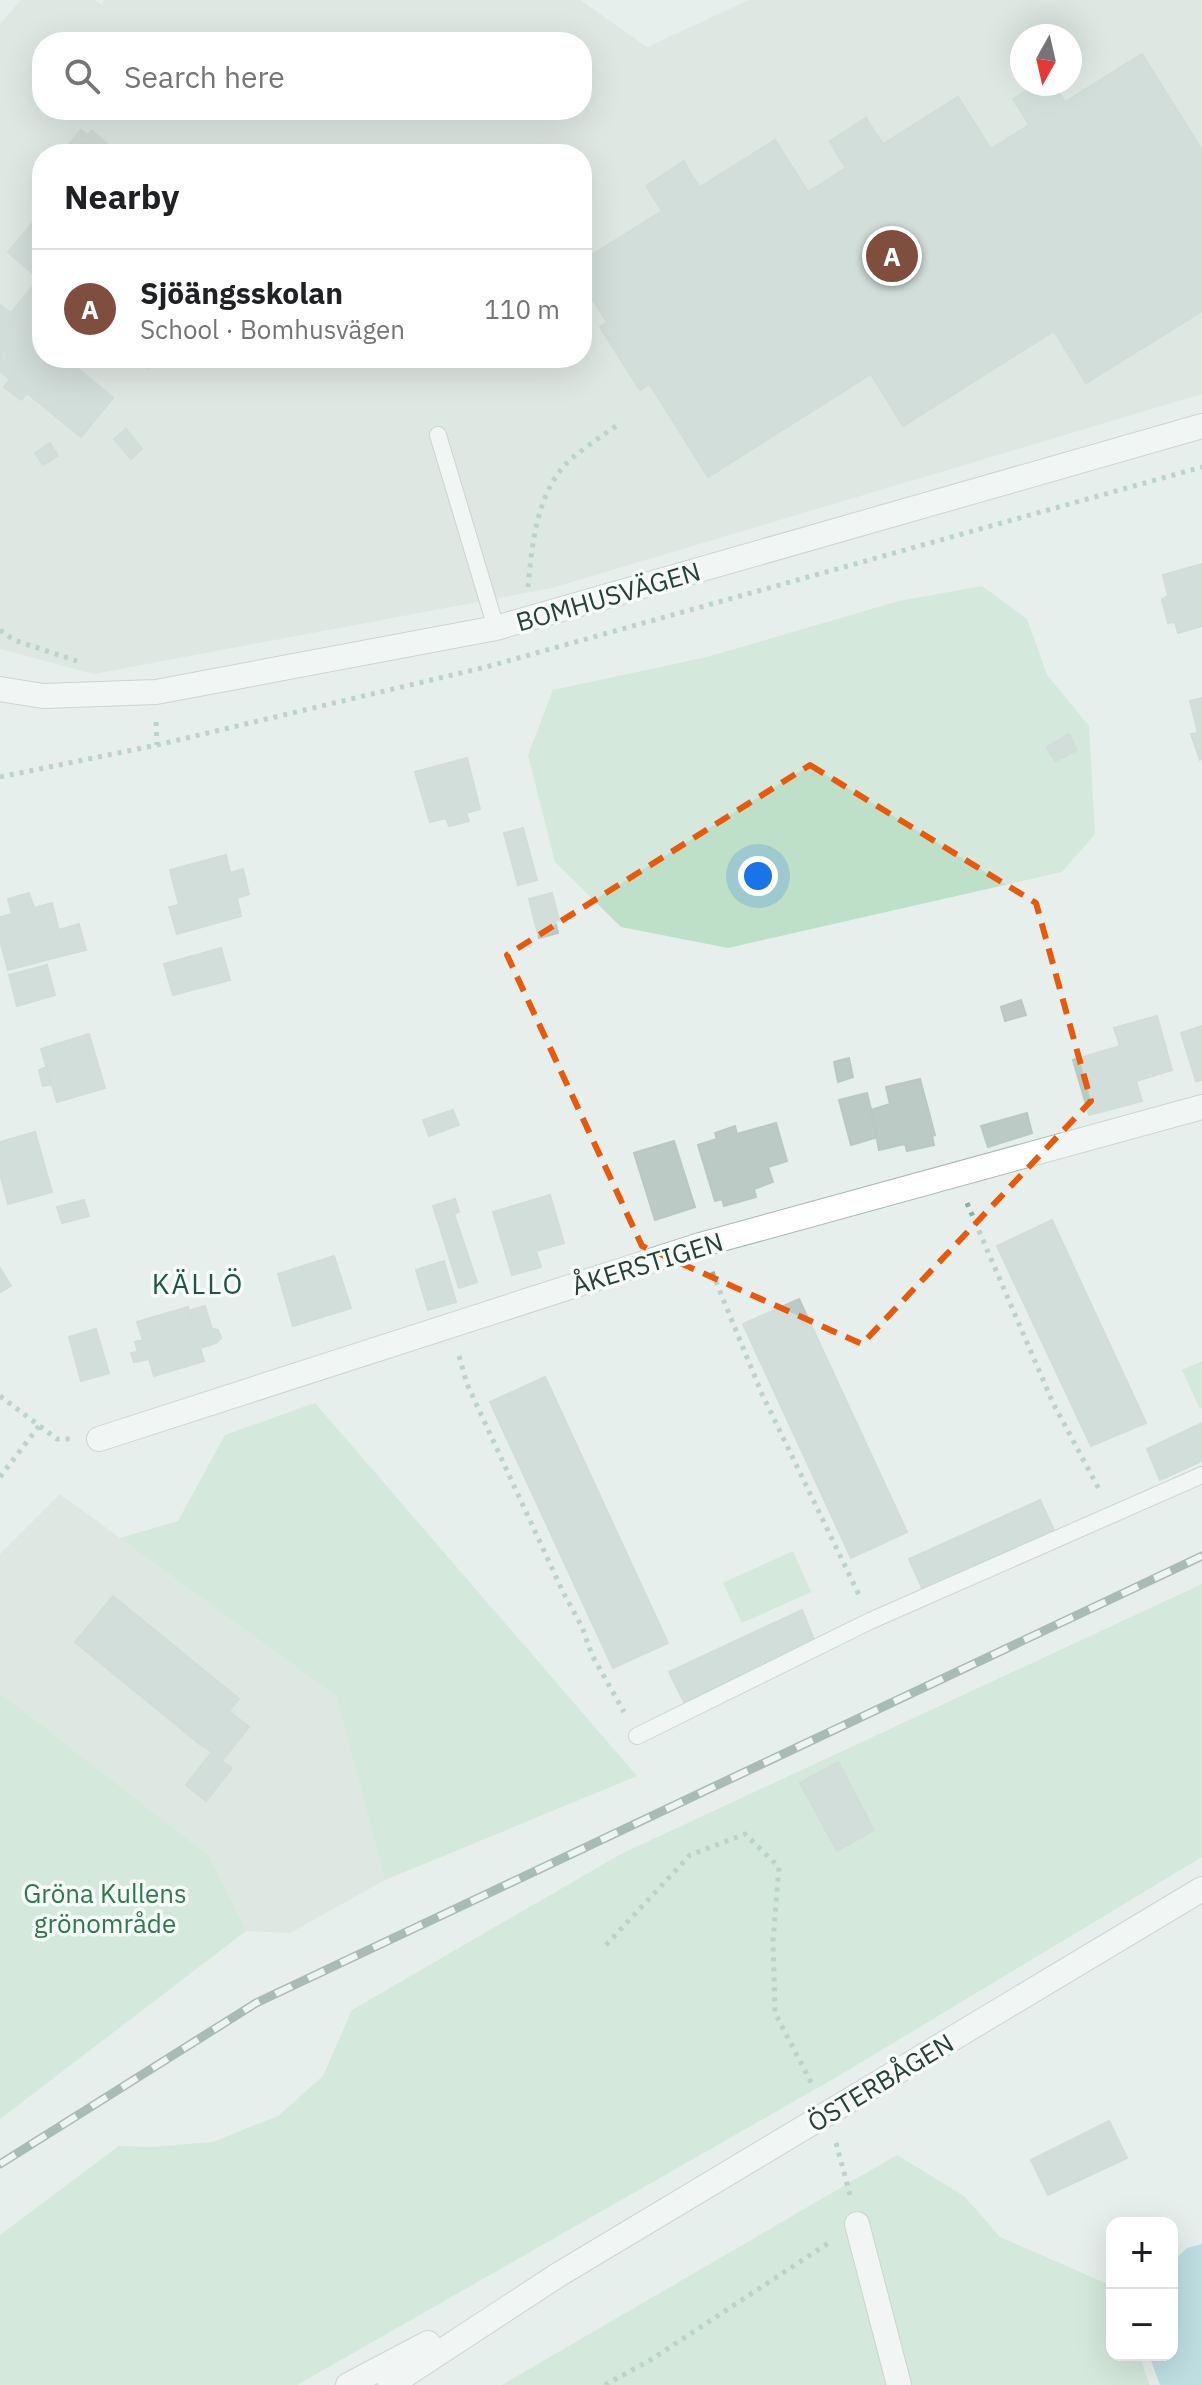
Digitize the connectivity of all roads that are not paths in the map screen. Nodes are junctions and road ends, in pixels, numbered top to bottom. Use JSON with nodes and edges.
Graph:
{"nodes":[{"id":1,"x":1202,"y":426,"type":"edge"},
{"id":2,"x":438,"y":435,"type":"dead end"},
{"id":3,"x":496,"y":628,"type":"junction"},
{"id":4,"x":0,"y":689,"type":"edge"},
{"id":5,"x":1202,"y":1107,"type":"edge"},
{"id":6,"x":99,"y":1439,"type":"road end"},
{"id":7,"x":1202,"y":1475,"type":"edge"},
{"id":8,"x":637,"y":1736,"type":"road end"},
{"id":9,"x":1202,"y":1889,"type":"edge"},
{"id":10,"x":857,"y":2224,"type":"road end"},
{"id":11,"x":558,"y":2275,"type":"junction"},
{"id":12,"x":348,"y":2385,"type":"edge"},
{"id":13,"x":390,"y":2385,"type":"edge"},
{"id":14,"x":899,"y":2385,"type":"edge"}],
"edges":[{"from":1,"to":3,"type":"street","name":"BOMHUSVÄGEN"},
{"from":2,"to":3,"type":"lane"},
{"from":3,"to":4,"type":"street","name":"BOMHUSVÄGEN"},
{"from":5,"to":6,"type":"street","name":"ÅKERSTIGEN"},
{"from":7,"to":8,"type":"lane"},
{"from":9,"to":11,"type":"street","name":"ÖSTERBÅGEN"},
{"from":10,"to":14,"type":"street"},
{"from":11,"to":12,"type":"street","name":"ÖSTERBÅGEN"},
{"from":11,"to":13,"type":"street","name":"ÖSTERBÅGEN"}]}
